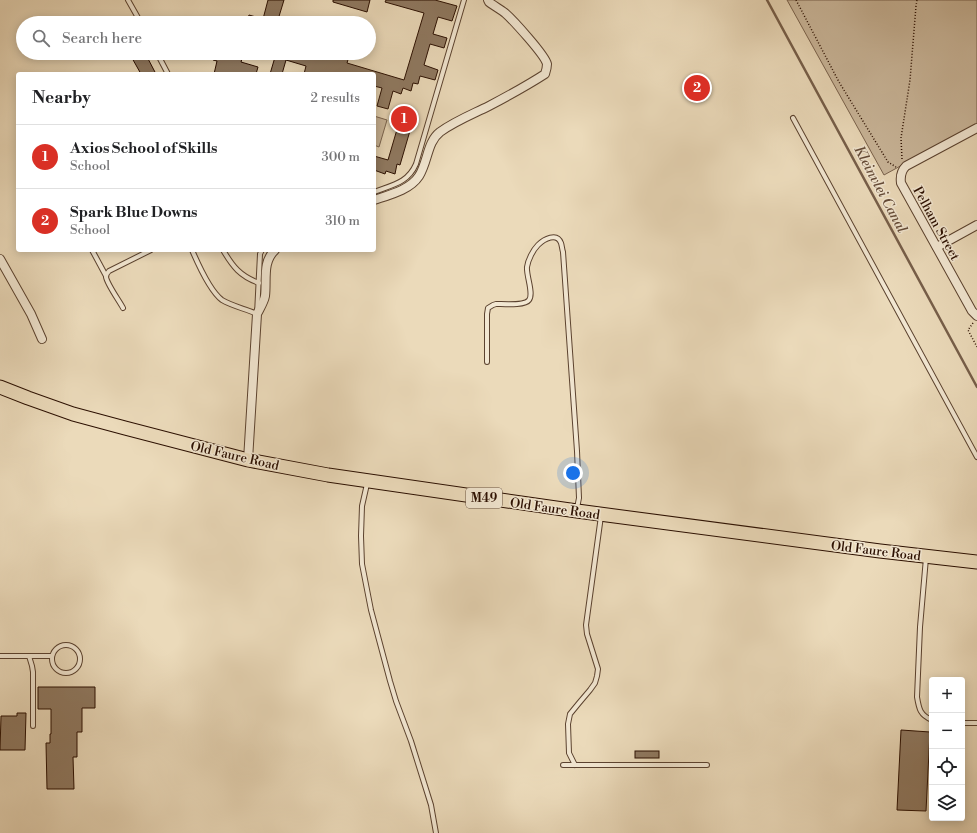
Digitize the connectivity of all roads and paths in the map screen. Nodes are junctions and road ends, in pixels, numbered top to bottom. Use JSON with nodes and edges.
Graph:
{"nodes":[{"id":1,"x":128,"y":0,"type":"edge"},
{"id":2,"x":464,"y":0,"type":"edge"},
{"id":3,"x":488,"y":0,"type":"edge"},
{"id":4,"x":796,"y":0,"type":"edge"},
{"id":5,"x":917,"y":0,"type":"edge"},
{"id":6,"x":137,"y":16,"type":"edge"},
{"id":7,"x":161,"y":60,"type":"edge"},
{"id":8,"x":167,"y":72,"type":"edge"},
{"id":9,"x":793,"y":118,"type":"dead end"},
{"id":10,"x":977,"y":128,"type":"edge"},
{"id":11,"x":902,"y":171,"type":"junction"},
{"id":12,"x":376,"y":191,"type":"edge"},
{"id":13,"x":376,"y":199,"type":"edge"},
{"id":14,"x":977,"y":225,"type":"edge"},
{"id":15,"x":937,"y":247,"type":"junction"},
{"id":16,"x":93,"y":252,"type":"edge"},
{"id":17,"x":147,"y":252,"type":"edge"},
{"id":18,"x":193,"y":252,"type":"edge"},
{"id":19,"x":225,"y":252,"type":"edge"},
{"id":20,"x":261,"y":252,"type":"edge"},
{"id":21,"x":272,"y":252,"type":"edge"},
{"id":22,"x":0,"y":259,"type":"edge"},
{"id":23,"x":106,"y":276,"type":"junction"},
{"id":24,"x":259,"y":283,"type":"junction"},
{"id":25,"x":123,"y":308,"type":"dead end"},
{"id":26,"x":257,"y":314,"type":"junction"},
{"id":27,"x":977,"y":316,"type":"edge"},
{"id":28,"x":42,"y":339,"type":"dead end"},
{"id":29,"x":977,"y":347,"type":"edge"},
{"id":30,"x":487,"y":362,"type":"dead end"},
{"id":31,"x":0,"y":387,"type":"edge"},
{"id":32,"x":977,"y":457,"type":"edge"},
{"id":33,"x":248,"y":460,"type":"junction"},
{"id":34,"x":368,"y":481,"type":"junction"},
{"id":35,"x":577,"y":511,"type":"junction"},
{"id":36,"x":602,"y":514,"type":"junction"},
{"id":37,"x":926,"y":556,"type":"junction"},
{"id":38,"x":977,"y":562,"type":"edge"},
{"id":39,"x":0,"y":656,"type":"edge"},
{"id":40,"x":29,"y":656,"type":"junction"},
{"id":41,"x":52,"y":656,"type":"junction"},
{"id":42,"x":929,"y":718,"type":"edge"},
{"id":43,"x":965,"y":723,"type":"edge"},
{"id":44,"x":977,"y":723,"type":"edge"},
{"id":45,"x":33,"y":726,"type":"dead end"},
{"id":46,"x":707,"y":765,"type":"dead end"},
{"id":47,"x":563,"y":766,"type":"dead end"},
{"id":48,"x":575,"y":766,"type":"junction"},
{"id":49,"x":436,"y":833,"type":"edge"}],
"edges":[{"from":1,"to":6,"type":"lane"},
{"from":2,"to":12,"type":"lane"},
{"from":3,"to":13,"type":"street"},
{"from":4,"to":11,"type":"path"},
{"from":5,"to":11,"type":"path"},
{"from":7,"to":8,"type":"lane"},
{"from":9,"to":32,"type":"lane"},
{"from":10,"to":11,"type":"street"},
{"from":11,"to":15,"type":"street","name":"Pelham Street"},
{"from":14,"to":15,"type":"street"},
{"from":15,"to":27,"type":"street","name":"Pelham Street"},
{"from":16,"to":23,"type":"lane"},
{"from":17,"to":23,"type":"lane"},
{"from":18,"to":26,"type":"lane"},
{"from":19,"to":24,"type":"lane"},
{"from":20,"to":24,"type":"lane"},
{"from":21,"to":26,"type":"street"},
{"from":22,"to":28,"type":"street"},
{"from":23,"to":25,"type":"lane"},
{"from":24,"to":26,"type":"lane"},
{"from":26,"to":33,"type":"street"},
{"from":27,"to":29,"type":"path"},
{"from":30,"to":35,"type":"lane"},
{"from":31,"to":33,"type":"main road","name":"Old Faure Road","number":"M49"},
{"from":33,"to":34,"type":"main road","name":"Old Faure Road","number":"M49"},
{"from":34,"to":35,"type":"main road","name":"Old Faure Road","number":"M49"},
{"from":34,"to":49,"type":"lane"},
{"from":35,"to":36,"type":"main road","name":"Old Faure Road","number":"M49"},
{"from":36,"to":37,"type":"main road","name":"Old Faure Road","number":"M49"},
{"from":36,"to":48,"type":"lane"},
{"from":37,"to":38,"type":"main road","name":"Old Faure Road","number":"M49"},
{"from":37,"to":42,"type":"lane"},
{"from":39,"to":40,"type":"lane"},
{"from":40,"to":41,"type":"lane"},
{"from":40,"to":45,"type":"lane"},
{"from":41,"to":41,"type":"lane"},
{"from":43,"to":44,"type":"lane"},
{"from":46,"to":48,"type":"lane"},
{"from":47,"to":48,"type":"lane"}]}
